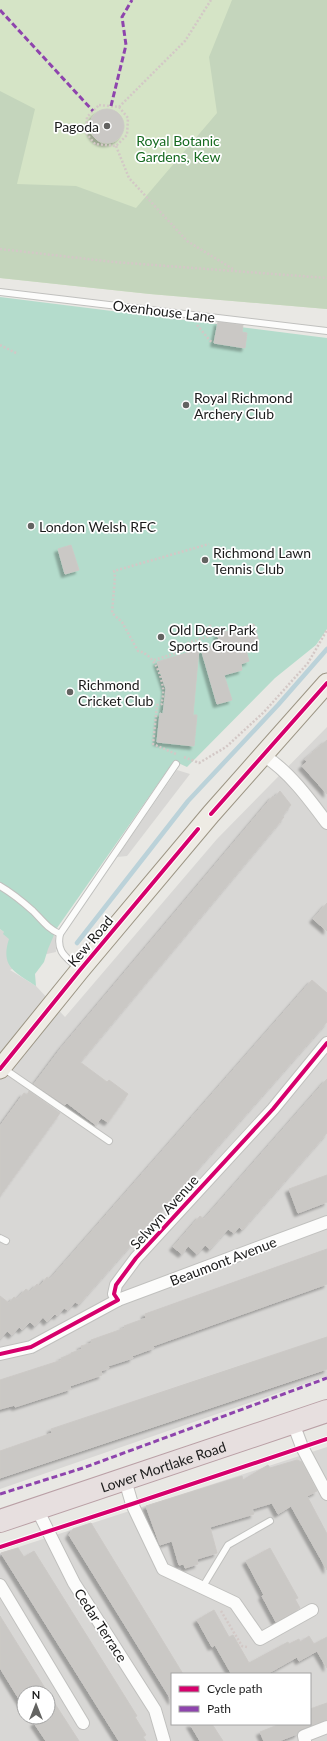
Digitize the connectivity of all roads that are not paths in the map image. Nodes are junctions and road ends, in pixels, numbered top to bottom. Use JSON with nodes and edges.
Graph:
{"nodes":[{"id":1,"x":0,"y":292,"type":"edge"},
{"id":2,"x":327,"y":330,"type":"edge"},
{"id":3,"x":327,"y":684,"type":"edge"},
{"id":4,"x":264,"y":756,"type":"junction"},
{"id":5,"x":176,"y":764,"type":"road end"},
{"id":6,"x":327,"y":823,"type":"edge"},
{"id":7,"x":0,"y":886,"type":"edge"},
{"id":8,"x":60,"y":934,"type":"junction"},
{"id":9,"x":80,"y":970,"type":"junction"},
{"id":10,"x":327,"y":1043,"type":"edge"},
{"id":11,"x":0,"y":1068,"type":"edge"},
{"id":12,"x":109,"y":1140,"type":"dead end"},
{"id":13,"x":327,"y":1222,"type":"edge"},
{"id":14,"x":0,"y":1238,"type":"edge"},
{"id":15,"x":6,"y":1241,"type":"dead end"},
{"id":16,"x":118,"y":1300,"type":"junction"},
{"id":17,"x":0,"y":1354,"type":"edge"},
{"id":18,"x":327,"y":1411,"type":"edge"},
{"id":19,"x":293,"y":1422,"type":"junction"},
{"id":20,"x":125,"y":1480,"type":"junction"},
{"id":21,"x":327,"y":1494,"type":"edge"},
{"id":22,"x":37,"y":1509,"type":"junction"},
{"id":23,"x":0,"y":1521,"type":"edge"},
{"id":24,"x":270,"y":1521,"type":"dead end"},
{"id":25,"x":0,"y":1585,"type":"edge"},
{"id":26,"x":202,"y":1588,"type":"junction"},
{"id":27,"x":312,"y":1610,"type":"dead end"},
{"id":28,"x":83,"y":1723,"type":"dead end"},
{"id":29,"x":327,"y":1727,"type":"edge"},
{"id":30,"x":164,"y":1741,"type":"edge"},
{"id":31,"x":305,"y":1741,"type":"edge"}],
"edges":[{"from":1,"to":2,"type":"lane","name":"Oxenhouse Lane"},
{"from":3,"to":4,"type":"main road","name":"Kew Road"},
{"from":4,"to":6,"type":"street"},
{"from":4,"to":9,"type":"main road","name":"Kew Road"},
{"from":5,"to":8,"type":"lane"},
{"from":7,"to":8,"type":"lane"},
{"from":8,"to":9,"type":"lane"},
{"from":9,"to":11,"type":"main road","name":"Kew Road"},
{"from":10,"to":16,"type":"street","name":"Selwyn Avenue"},
{"from":11,"to":12,"type":"lane"},
{"from":13,"to":16,"type":"street","name":"Beaumont Avenue"},
{"from":14,"to":15,"type":"lane"},
{"from":16,"to":17,"type":"street"},
{"from":18,"to":19,"type":"highway","name":"Lower Mortlake Road"},
{"from":19,"to":20,"type":"highway","name":"Lower Mortlake Road"},
{"from":19,"to":21,"type":"street"},
{"from":20,"to":22,"type":"highway","name":"Lower Mortlake Road"},
{"from":20,"to":26,"type":"street"},
{"from":22,"to":23,"type":"highway","name":"Lower Mortlake Road"},
{"from":22,"to":30,"type":"street","name":"Cedar Terrace"},
{"from":24,"to":26,"type":"lane"},
{"from":25,"to":28,"type":"street"},
{"from":26,"to":27,"type":"street"},
{"from":29,"to":31,"type":"street"}]}
